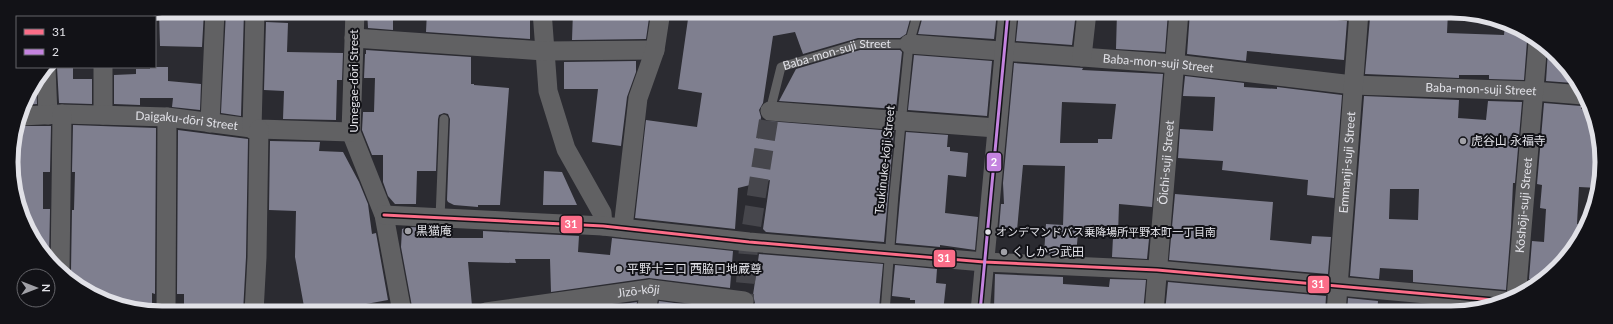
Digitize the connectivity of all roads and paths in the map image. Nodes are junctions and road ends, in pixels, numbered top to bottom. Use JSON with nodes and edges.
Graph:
{"nodes":[{"id":1,"x":215,"y":18,"type":"edge"},
{"id":2,"x":255,"y":18,"type":"edge"},
{"id":3,"x":355,"y":18,"type":"edge"},
{"id":4,"x":542,"y":18,"type":"edge"},
{"id":5,"x":660,"y":18,"type":"edge"},
{"id":6,"x":916,"y":18,"type":"edge"},
{"id":7,"x":1007,"y":18,"type":"edge"},
{"id":8,"x":1086,"y":18,"type":"edge"},
{"id":9,"x":1179,"y":18,"type":"edge"},
{"id":10,"x":1359,"y":18,"type":"edge"},
{"id":11,"x":354,"y":38,"type":"junction"},
{"id":12,"x":910,"y":44,"type":"junction"},
{"id":13,"x":1538,"y":47,"type":"edge"},
{"id":14,"x":544,"y":50,"type":"junction"},
{"id":15,"x":655,"y":50,"type":"junction"},
{"id":16,"x":1004,"y":51,"type":"junction"},
{"id":17,"x":1082,"y":57,"type":"junction"},
{"id":18,"x":1176,"y":64,"type":"junction"},
{"id":19,"x":103,"y":68,"type":"edge"},
{"id":20,"x":47,"y":75,"type":"edge"},
{"id":21,"x":1353,"y":85,"type":"junction"},
{"id":22,"x":1533,"y":91,"type":"junction"},
{"id":23,"x":1578,"y":95,"type":"edge"},
{"id":24,"x":770,"y":111,"type":"joint"},
{"id":25,"x":55,"y":114,"type":"junction"},
{"id":26,"x":103,"y":115,"type":"junction"},
{"id":27,"x":26,"y":116,"type":"edge"},
{"id":28,"x":167,"y":117,"type":"junction"},
{"id":29,"x":444,"y":118,"type":"dead end"},
{"id":30,"x":901,"y":121,"type":"junction"},
{"id":31,"x":210,"y":123,"type":"junction"},
{"id":32,"x":996,"y":128,"type":"junction"},
{"id":33,"x":255,"y":129,"type":"junction"},
{"id":34,"x":351,"y":132,"type":"junction"},
{"id":35,"x":384,"y":215,"type":"junction"},
{"id":36,"x":440,"y":218,"type":"junction"},
{"id":37,"x":603,"y":226,"type":"junction"},
{"id":38,"x":623,"y":228,"type":"junction"},
{"id":39,"x":889,"y":254,"type":"junction"},
{"id":40,"x":984,"y":262,"type":"junction"},
{"id":41,"x":60,"y":264,"type":"edge"},
{"id":42,"x":1158,"y":270,"type":"junction"},
{"id":43,"x":1338,"y":286,"type":"junction"},
{"id":44,"x":650,"y":289,"type":"junction"},
{"id":45,"x":1517,"y":290,"type":"edge"},
{"id":46,"x":1492,"y":300,"type":"edge"},
{"id":47,"x":744,"y":301,"type":"dead end"},
{"id":48,"x":166,"y":306,"type":"edge"},
{"id":49,"x":254,"y":306,"type":"edge"},
{"id":50,"x":401,"y":306,"type":"edge"},
{"id":51,"x":529,"y":306,"type":"edge"},
{"id":52,"x":647,"y":306,"type":"edge"},
{"id":53,"x":885,"y":306,"type":"edge"},
{"id":54,"x":980,"y":306,"type":"edge"},
{"id":55,"x":1155,"y":306,"type":"edge"},
{"id":56,"x":1337,"y":306,"type":"edge"}],
"edges":[{"from":1,"to":31,"type":"street"},
{"from":2,"to":33,"type":"street"},
{"from":3,"to":11,"type":"street","name":"Umegae-dōri Street"},
{"from":4,"to":14,"type":"street"},
{"from":5,"to":15,"type":"street"},
{"from":6,"to":12,"type":"lane","name":"Tsukinuke-kōji Street"},
{"from":7,"to":16,"type":"street"},
{"from":8,"to":17,"type":"street"},
{"from":9,"to":18,"type":"street","name":"Ōichi-suji Street"},
{"from":10,"to":21,"type":"street","name":"Emmanji-suji Street"},
{"from":11,"to":14,"type":"street"},
{"from":11,"to":34,"type":"street","name":"Umegae-dōri Street"},
{"from":12,"to":16,"type":"street","name":"Baba-mon-suji Street"},
{"from":12,"to":24,"type":"lane","name":"Baba-mon-suji Street"},
{"from":12,"to":30,"type":"lane","name":"Tsukinuke-kōji Street"},
{"from":13,"to":22,"type":"street","name":"Kōshōji-suji Street"},
{"from":14,"to":15,"type":"street"},
{"from":14,"to":37,"type":"street"},
{"from":15,"to":38,"type":"street"},
{"from":16,"to":17,"type":"street","name":"Baba-mon-suji Street"},
{"from":16,"to":32,"type":"street"},
{"from":17,"to":18,"type":"street","name":"Baba-mon-suji Street"},
{"from":18,"to":21,"type":"street","name":"Baba-mon-suji Street"},
{"from":18,"to":42,"type":"street","name":"Ōichi-suji Street"},
{"from":19,"to":26,"type":"street"},
{"from":20,"to":25,"type":"street"},
{"from":21,"to":22,"type":"street","name":"Baba-mon-suji Street"},
{"from":21,"to":43,"type":"street","name":"Emmanji-suji Street"},
{"from":22,"to":23,"type":"street","name":"Baba-mon-suji Street"},
{"from":22,"to":45,"type":"street","name":"Kōshōji-suji Street"},
{"from":24,"to":30,"type":"street"},
{"from":25,"to":26,"type":"street","name":"Daigaku-dōri Street"},
{"from":25,"to":27,"type":"street","name":"Daigaku-dōri Street"},
{"from":25,"to":41,"type":"street"},
{"from":26,"to":28,"type":"street","name":"Daigaku-dōri Street"},
{"from":28,"to":31,"type":"street","name":"Daigaku-dōri Street"},
{"from":28,"to":48,"type":"street"},
{"from":29,"to":36,"type":"lane"},
{"from":30,"to":32,"type":"street"},
{"from":30,"to":39,"type":"lane","name":"Tsukinuke-kōji Street"},
{"from":31,"to":33,"type":"street","name":"Daigaku-dōri Street"},
{"from":32,"to":40,"type":"street"},
{"from":33,"to":34,"type":"street","name":"Daigaku-dōri Street"},
{"from":33,"to":49,"type":"street"},
{"from":34,"to":35,"type":"street","name":"Umegae-dōri Street"},
{"from":35,"to":36,"type":"street"},
{"from":35,"to":50,"type":"street","name":"Umegae-dōri Street"},
{"from":36,"to":37,"type":"street"},
{"from":37,"to":38,"type":"street"},
{"from":38,"to":39,"type":"street"},
{"from":39,"to":40,"type":"street"},
{"from":39,"to":53,"type":"lane","name":"Tsukinuke-kōji Street"},
{"from":40,"to":42,"type":"street"},
{"from":40,"to":54,"type":"street"},
{"from":42,"to":43,"type":"street"},
{"from":42,"to":55,"type":"street","name":"Ōichi-suji Street"},
{"from":43,"to":46,"type":"street"},
{"from":43,"to":56,"type":"street","name":"Emmanji-suji Street"},
{"from":44,"to":47,"type":"street","name":"Jizō-kōji"},
{"from":44,"to":51,"type":"street","name":"Jizō-kōji"},
{"from":44,"to":52,"type":"street"}]}
